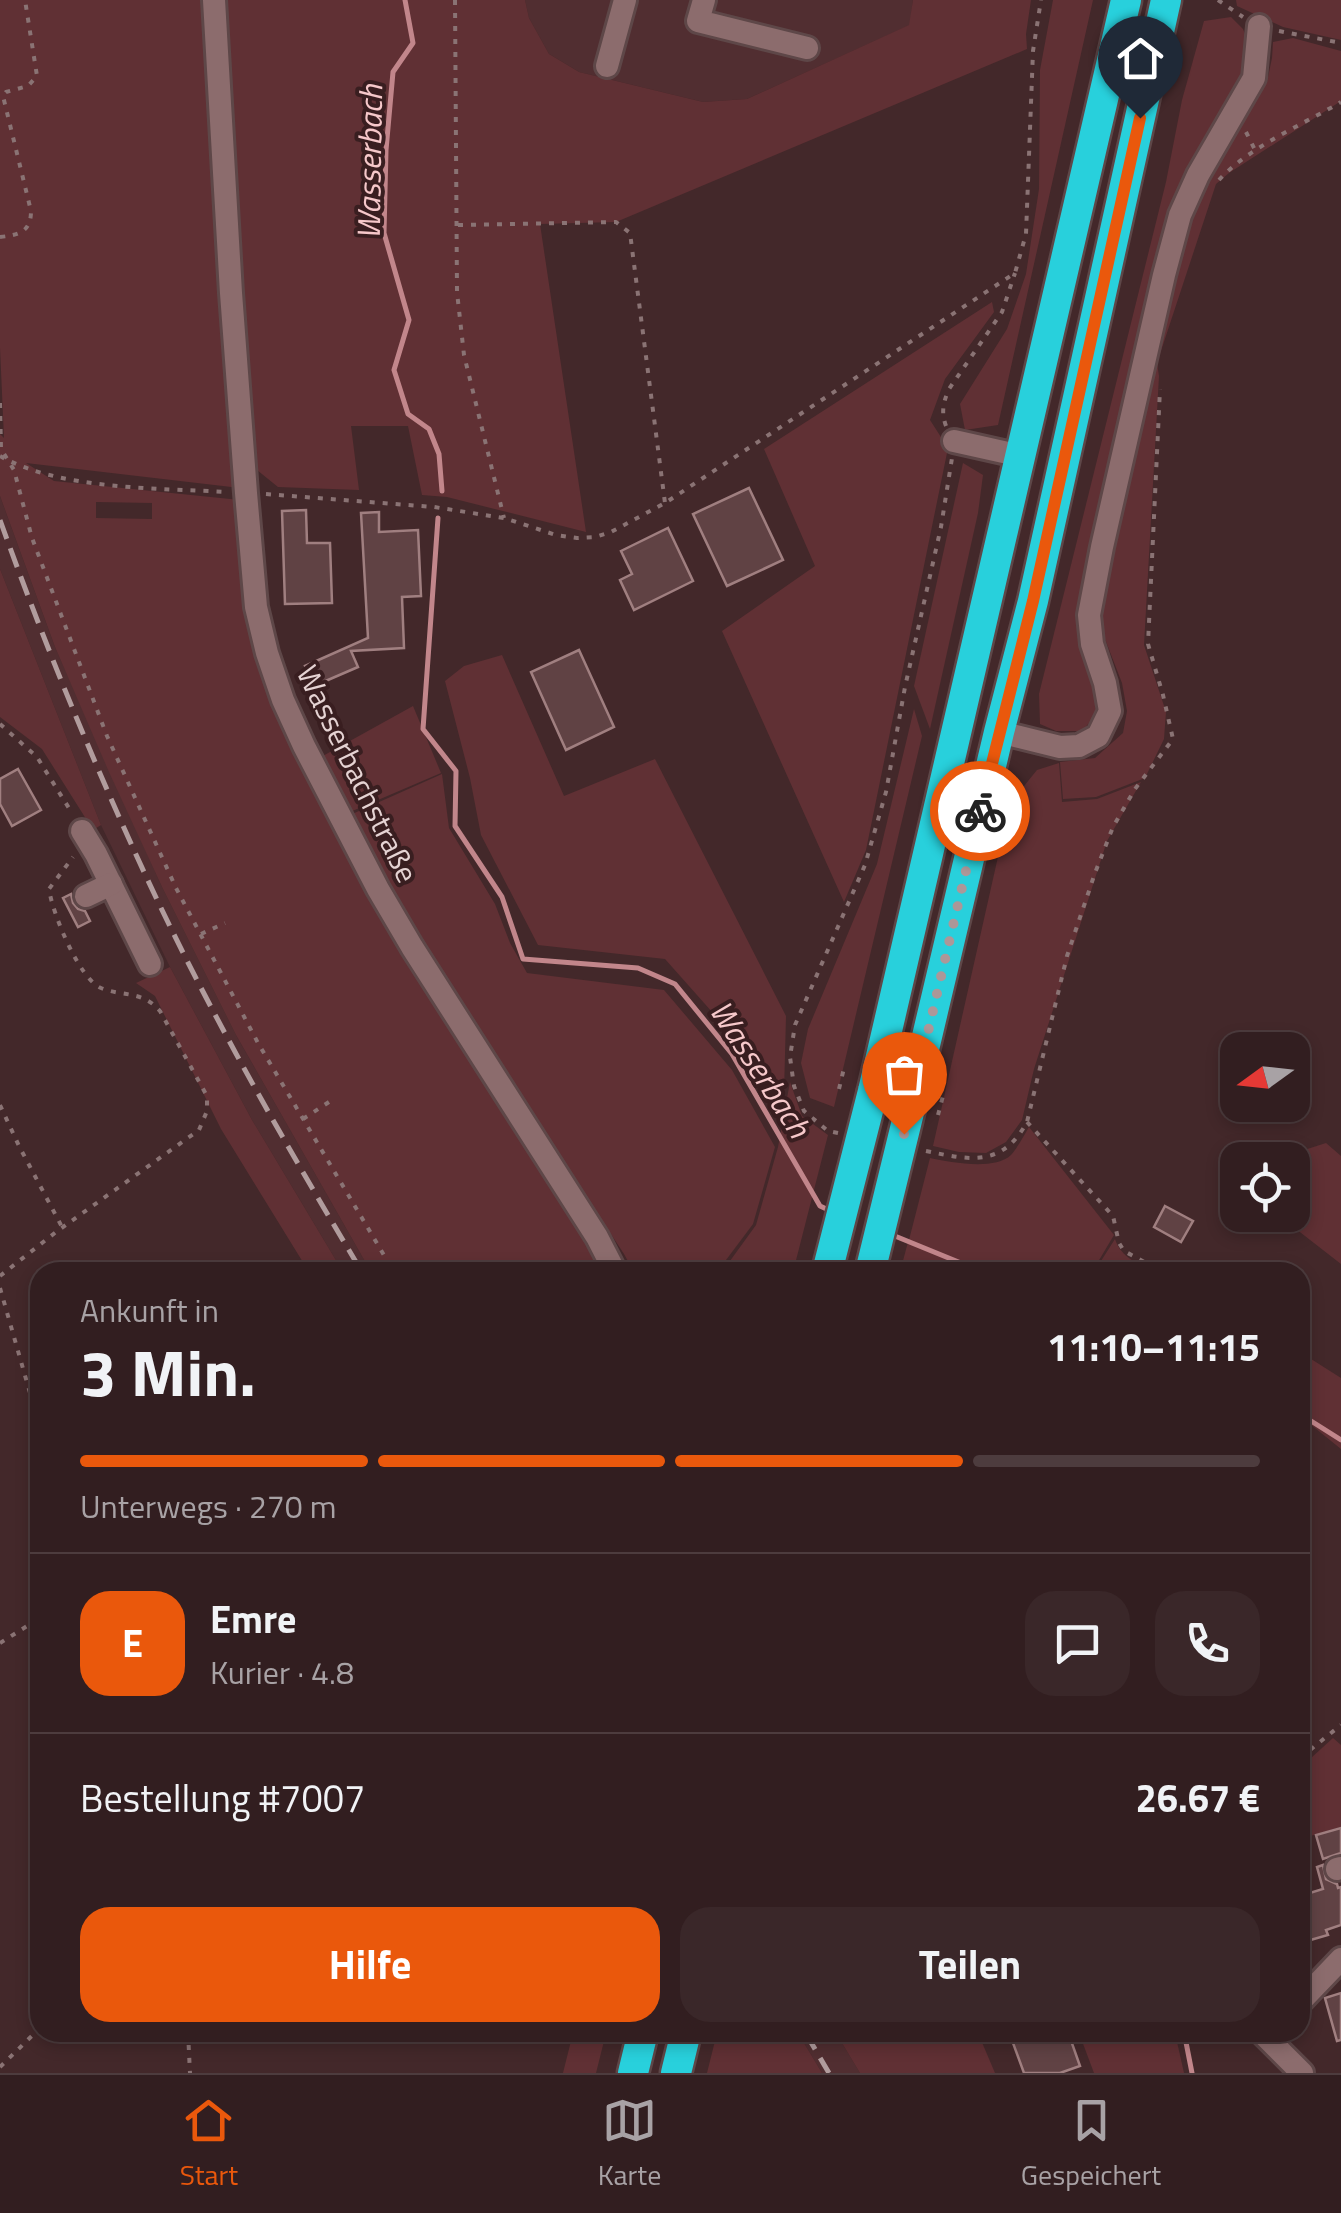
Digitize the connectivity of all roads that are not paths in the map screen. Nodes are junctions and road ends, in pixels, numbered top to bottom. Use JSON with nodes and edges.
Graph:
{"nodes":[{"id":1,"x":214,"y":0,"type":"edge"},
{"id":2,"x":625,"y":0,"type":"edge"},
{"id":3,"x":704,"y":0,"type":"edge"},
{"id":4,"x":1126,"y":0,"type":"edge"},
{"id":5,"x":1170,"y":7,"type":"edge"},
{"id":6,"x":1258,"y":26,"type":"road end"},
{"id":7,"x":807,"y":48,"type":"dead end"},
{"id":8,"x":606,"y":66,"type":"dead end"},
{"id":9,"x":954,"y":441,"type":"road end"},
{"id":10,"x":1021,"y":456,"type":"junction"},
{"id":11,"x":998,"y":732,"type":"junction"},
{"id":12,"x":82,"y":831,"type":"road end"},
{"id":13,"x":111,"y":884,"type":"junction"},
{"id":14,"x":86,"y":896,"type":"dead end"},
{"id":15,"x":150,"y":964,"type":"dead end"},
{"id":16,"x":611,"y":1262,"type":"edge"},
{"id":17,"x":830,"y":1262,"type":"edge"},
{"id":18,"x":873,"y":1262,"type":"edge"},
{"id":19,"x":1341,"y":1960,"type":"edge"},
{"id":20,"x":1310,"y":1989,"type":"edge"},
{"id":21,"x":641,"y":2042,"type":"edge"},
{"id":22,"x":684,"y":2042,"type":"edge"},
{"id":23,"x":1275,"y":2042,"type":"edge"},
{"id":24,"x":633,"y":2073,"type":"edge"},
{"id":25,"x":676,"y":2073,"type":"edge"},
{"id":26,"x":1302,"y":2073,"type":"edge"}],
"edges":[{"from":1,"to":16,"type":"street","name":"Wasserbachstraße"},
{"from":2,"to":8,"type":"street"},
{"from":3,"to":7,"type":"street"},
{"from":4,"to":10,"type":"highway"},
{"from":5,"to":11,"type":"highway"},
{"from":6,"to":11,"type":"street"},
{"from":9,"to":10,"type":"street"},
{"from":10,"to":17,"type":"highway","bridge":true},
{"from":11,"to":18,"type":"highway","bridge":true},
{"from":12,"to":13,"type":"street"},
{"from":13,"to":14,"type":"street"},
{"from":13,"to":15,"type":"street"},
{"from":19,"to":20,"type":"street"},
{"from":21,"to":24,"type":"highway"},
{"from":22,"to":25,"type":"highway"},
{"from":23,"to":26,"type":"street"}]}
